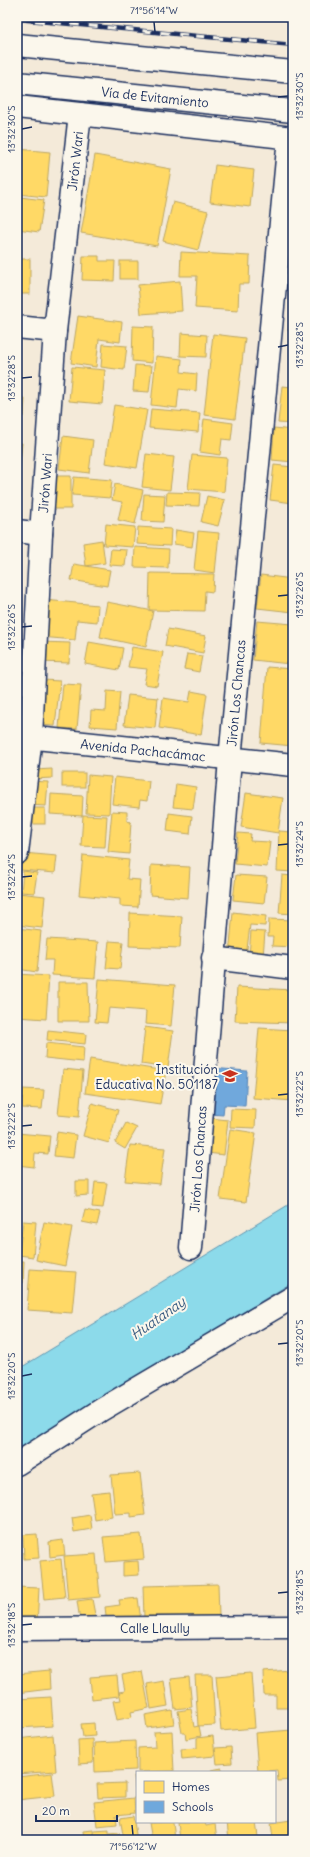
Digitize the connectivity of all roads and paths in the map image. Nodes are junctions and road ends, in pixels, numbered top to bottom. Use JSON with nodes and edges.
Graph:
{"nodes":[{"id":1,"x":17,"y":45,"type":"edge"},
{"id":2,"x":293,"y":72,"type":"edge"},
{"id":3,"x":17,"y":83,"type":"edge"},
{"id":4,"x":17,"y":108,"type":"edge"},
{"id":5,"x":293,"y":111,"type":"edge"},
{"id":6,"x":80,"y":114,"type":"junction"},
{"id":7,"x":291,"y":138,"type":"edge"},
{"id":8,"x":17,"y":327,"type":"edge"},
{"id":9,"x":55,"y":331,"type":"junction"},
{"id":10,"x":17,"y":531,"type":"edge"},
{"id":11,"x":41,"y":534,"type":"junction"},
{"id":12,"x":24,"y":737,"type":"edge"},
{"id":13,"x":230,"y":759,"type":"junction"},
{"id":14,"x":293,"y":765,"type":"edge"},
{"id":15,"x":17,"y":853,"type":"edge"},
{"id":16,"x":213,"y":958,"type":"junction"},
{"id":17,"x":293,"y":968,"type":"edge"},
{"id":18,"x":191,"y":1248,"type":"dead end"},
{"id":19,"x":293,"y":1297,"type":"edge"},
{"id":20,"x":17,"y":1464,"type":"edge"},
{"id":21,"x":293,"y":1627,"type":"edge"},
{"id":22,"x":17,"y":1629,"type":"edge"}],
"edges":[{"from":1,"to":2,"type":"main road"},
{"from":3,"to":5,"type":"main road","name":"Vía de Evitamiento"},
{"from":4,"to":6,"type":"main road"},
{"from":6,"to":7,"type":"main road"},
{"from":6,"to":9,"type":"main road","name":"Jirón Wari"},
{"from":7,"to":13,"type":"main road","name":"Jirón Los Chancas"},
{"from":8,"to":9,"type":"main road"},
{"from":9,"to":11,"type":"main road","name":"Jirón Wari"},
{"from":10,"to":11,"type":"main road"},
{"from":11,"to":12,"type":"main road","name":"Jirón Wari"},
{"from":12,"to":13,"type":"main road","name":"Avenida Pachacámac"},
{"from":12,"to":15,"type":"main road","name":"Jirón Wari"},
{"from":13,"to":14,"type":"main road","name":"Avenida Pachacámac"},
{"from":13,"to":16,"type":"main road","name":"Jirón Los Chancas"},
{"from":16,"to":17,"type":"main road"},
{"from":16,"to":18,"type":"main road","name":"Jirón Los Chancas"},
{"from":19,"to":20,"type":"main road"},
{"from":21,"to":22,"type":"main road","name":"Calle Llaully"}]}
